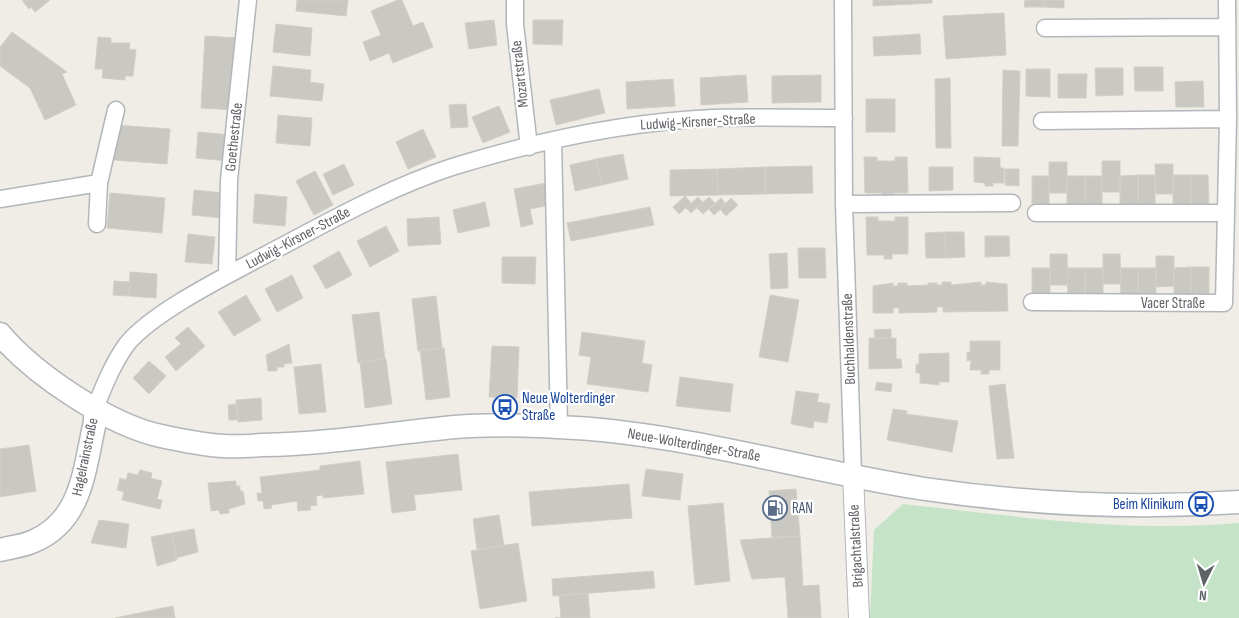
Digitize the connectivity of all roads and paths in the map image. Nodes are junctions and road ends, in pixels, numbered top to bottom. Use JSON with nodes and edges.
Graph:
{"nodes":[{"id":1,"x":248,"y":0,"type":"edge"},
{"id":2,"x":515,"y":0,"type":"edge"},
{"id":3,"x":843,"y":0,"type":"edge"},
{"id":4,"x":1227,"y":0,"type":"edge"},
{"id":5,"x":1227,"y":27,"type":"junction"},
{"id":6,"x":1045,"y":28,"type":"dead end"},
{"id":7,"x":116,"y":110,"type":"dead end"},
{"id":8,"x":844,"y":118,"type":"junction"},
{"id":9,"x":1228,"y":119,"type":"junction"},
{"id":10,"x":1042,"y":120,"type":"dead end"},
{"id":11,"x":553,"y":140,"type":"junction"},
{"id":12,"x":529,"y":147,"type":"junction"},
{"id":13,"x":99,"y":183,"type":"junction"},
{"id":14,"x":0,"y":200,"type":"edge"},
{"id":15,"x":1012,"y":202,"type":"dead end"},
{"id":16,"x":844,"y":204,"type":"junction"},
{"id":17,"x":1036,"y":213,"type":"dead end"},
{"id":18,"x":1226,"y":213,"type":"junction"},
{"id":19,"x":97,"y":224,"type":"dead end"},
{"id":20,"x":227,"y":275,"type":"junction"},
{"id":21,"x":1032,"y":302,"type":"dead end"},
{"id":22,"x":6,"y":341,"type":"edge"},
{"id":23,"x":95,"y":408,"type":"junction"},
{"id":24,"x":559,"y":427,"type":"junction"},
{"id":25,"x":853,"y":474,"type":"junction"},
{"id":26,"x":1239,"y":502,"type":"edge"},
{"id":27,"x":0,"y":550,"type":"edge"},
{"id":28,"x":859,"y":618,"type":"edge"}],
"edges":[{"from":1,"to":20,"type":"street","name":"Goethestraße"},
{"from":2,"to":12,"type":"street","name":"Mozartstraße"},
{"from":3,"to":8,"type":"street","name":"Buchhaldenstraße"},
{"from":4,"to":5,"type":"street","name":"Vacer Straße"},
{"from":5,"to":6,"type":"street"},
{"from":5,"to":9,"type":"street","name":"Vacer Straße"},
{"from":7,"to":13,"type":"street"},
{"from":8,"to":11,"type":"street","name":"Ludwig-Kirsner-Straße"},
{"from":8,"to":16,"type":"street","name":"Buchhaldenstraße"},
{"from":9,"to":10,"type":"street"},
{"from":9,"to":18,"type":"street","name":"Vacer Straße"},
{"from":11,"to":12,"type":"street","name":"Ludwig-Kirsner-Straße"},
{"from":11,"to":24,"type":"street"},
{"from":12,"to":20,"type":"street","name":"Ludwig-Kirsner-Straße"},
{"from":13,"to":14,"type":"street"},
{"from":13,"to":19,"type":"street"},
{"from":15,"to":16,"type":"street"},
{"from":16,"to":25,"type":"street","name":"Buchhaldenstraße"},
{"from":17,"to":18,"type":"street"},
{"from":18,"to":21,"type":"street","name":"Vacer Straße"},
{"from":20,"to":23,"type":"street","name":"Ludwig-Kirsner-Straße"},
{"from":22,"to":23,"type":"main road","name":"Neue-Wolterdinger-Straße"},
{"from":23,"to":24,"type":"main road","name":"Neue-Wolterdinger-Straße"},
{"from":23,"to":27,"type":"main road","name":"Hagelrainstraße"},
{"from":24,"to":25,"type":"main road","name":"Neue-Wolterdinger-Straße"},
{"from":25,"to":26,"type":"main road","name":"Neue-Wolterdinger-Straße"},
{"from":25,"to":28,"type":"street","name":"Brigachtalstraße"}]}
